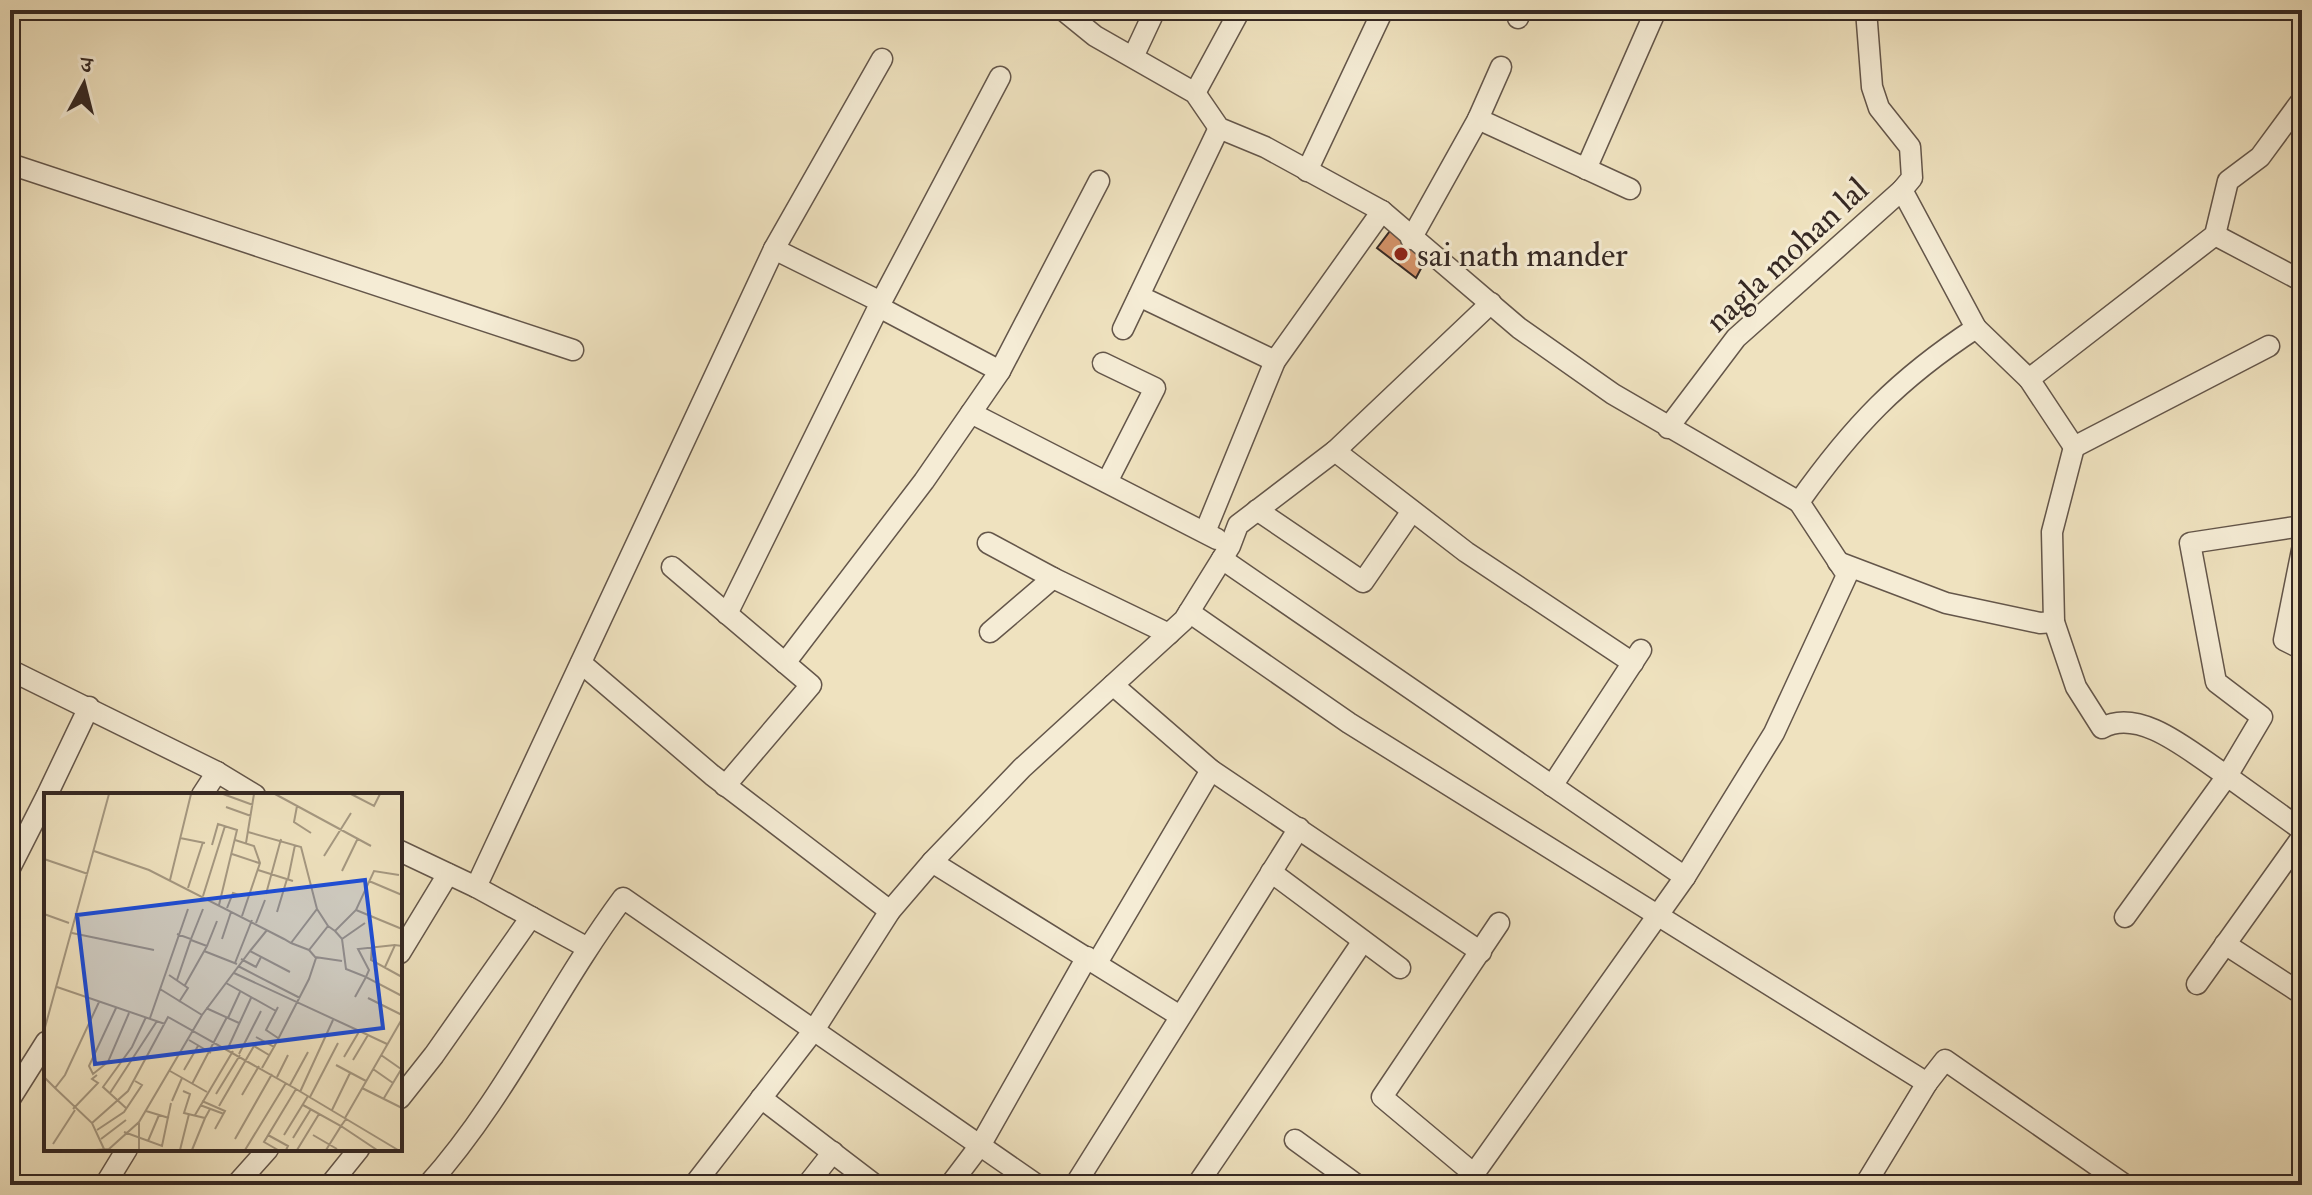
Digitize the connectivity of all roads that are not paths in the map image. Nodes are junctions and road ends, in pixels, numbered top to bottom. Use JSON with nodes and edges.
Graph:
{"nodes":[{"id":1,"x":1063,"y":10,"type":"edge"},
{"id":2,"x":1155,"y":10,"type":"edge"},
{"id":3,"x":1240,"y":10,"type":"edge"},
{"id":4,"x":1383,"y":10,"type":"edge"},
{"id":5,"x":1656,"y":10,"type":"edge"},
{"id":6,"x":1866,"y":10,"type":"edge"},
{"id":7,"x":1134,"y":55,"type":"junction"},
{"id":8,"x":882,"y":59,"type":"dead end"},
{"id":9,"x":1501,"y":67,"type":"dead end"},
{"id":10,"x":1000,"y":77,"type":"dead end"},
{"id":11,"x":1195,"y":93,"type":"junction"},
{"id":12,"x":2302,"y":100,"type":"edge"},
{"id":13,"x":1478,"y":119,"type":"junction"},
{"id":14,"x":1219,"y":128,"type":"junction"},
{"id":15,"x":10,"y":164,"type":"edge"},
{"id":16,"x":1586,"y":169,"type":"junction"},
{"id":17,"x":1307,"y":171,"type":"junction"},
{"id":18,"x":1099,"y":181,"type":"dead end"},
{"id":19,"x":1630,"y":189,"type":"dead end"},
{"id":20,"x":1902,"y":190,"type":"junction"},
{"id":21,"x":1382,"y":211,"type":"junction"},
{"id":22,"x":2215,"y":235,"type":"junction"},
{"id":23,"x":1411,"y":239,"type":"junction"},
{"id":24,"x":774,"y":249,"type":"junction"},
{"id":25,"x":2302,"y":281,"type":"edge"},
{"id":26,"x":1139,"y":296,"type":"junction"},
{"id":27,"x":1491,"y":303,"type":"junction"},
{"id":28,"x":880,"y":305,"type":"junction"},
{"id":29,"x":1976,"y":328,"type":"junction"},
{"id":30,"x":1123,"y":329,"type":"dead end"},
{"id":31,"x":2269,"y":346,"type":"dead end"},
{"id":32,"x":573,"y":350,"type":"dead end"},
{"id":33,"x":1275,"y":361,"type":"junction"},
{"id":34,"x":1103,"y":363,"type":"dead end"},
{"id":35,"x":1000,"y":371,"type":"junction"},
{"id":36,"x":2029,"y":379,"type":"junction"},
{"id":37,"x":971,"y":413,"type":"junction"},
{"id":38,"x":1668,"y":428,"type":"junction"},
{"id":39,"x":2074,"y":447,"type":"junction"},
{"id":40,"x":1335,"y":451,"type":"junction"},
{"id":41,"x":1107,"y":482,"type":"junction"},
{"id":42,"x":1799,"y":502,"type":"junction"},
{"id":43,"x":1257,"y":510,"type":"junction"},
{"id":44,"x":1412,"y":511,"type":"junction"},
{"id":45,"x":2302,"y":526,"type":"edge"},
{"id":46,"x":1205,"y":532,"type":"junction"},
{"id":47,"x":988,"y":543,"type":"dead end"},
{"id":48,"x":2302,"y":550,"type":"edge"},
{"id":49,"x":1226,"y":552,"type":"junction"},
{"id":50,"x":1838,"y":562,"type":"junction"},
{"id":51,"x":672,"y":567,"type":"dead end"},
{"id":52,"x":1053,"y":578,"type":"junction"},
{"id":53,"x":1189,"y":612,"type":"junction"},
{"id":54,"x":727,"y":614,"type":"junction"},
{"id":55,"x":2054,"y":622,"type":"junction"},
{"id":56,"x":990,"y":632,"type":"dead end"},
{"id":57,"x":1169,"y":634,"type":"junction"},
{"id":58,"x":2302,"y":649,"type":"edge"},
{"id":59,"x":581,"y":663,"type":"junction"},
{"id":60,"x":785,"y":663,"type":"junction"},
{"id":61,"x":10,"y":670,"type":"edge"},
{"id":62,"x":1113,"y":685,"type":"junction"},
{"id":63,"x":89,"y":707,"type":"junction"},
{"id":64,"x":1211,"y":770,"type":"junction"},
{"id":65,"x":217,"y":772,"type":"junction"},
{"id":66,"x":2227,"y":776,"type":"junction"},
{"id":67,"x":725,"y":786,"type":"junction"},
{"id":68,"x":1552,"y":786,"type":"junction"},
{"id":69,"x":47,"y":793,"type":"edge"},
{"id":70,"x":203,"y":793,"type":"edge"},
{"id":71,"x":252,"y":793,"type":"edge"},
{"id":72,"x":44,"y":800,"type":"edge"},
{"id":73,"x":1299,"y":828,"type":"junction"},
{"id":74,"x":2302,"y":830,"type":"edge"},
{"id":75,"x":2302,"y":837,"type":"edge"},
{"id":76,"x":402,"y":852,"type":"edge"},
{"id":77,"x":932,"y":862,"type":"junction"},
{"id":78,"x":10,"y":868,"type":"edge"},
{"id":79,"x":1271,"y":872,"type":"junction"},
{"id":80,"x":448,"y":874,"type":"junction"},
{"id":81,"x":1685,"y":877,"type":"junction"},
{"id":82,"x":476,"y":887,"type":"junction"},
{"id":83,"x":890,"y":911,"type":"junction"},
{"id":84,"x":1656,"y":916,"type":"junction"},
{"id":85,"x":531,"y":917,"type":"junction"},
{"id":86,"x":2125,"y":917,"type":"dead end"},
{"id":87,"x":1499,"y":923,"type":"dead end"},
{"id":88,"x":1363,"y":941,"type":"junction"},
{"id":89,"x":2225,"y":944,"type":"junction"},
{"id":90,"x":586,"y":947,"type":"junction"},
{"id":91,"x":402,"y":950,"type":"edge"},
{"id":92,"x":1481,"y":952,"type":"junction"},
{"id":93,"x":1092,"y":960,"type":"junction"},
{"id":94,"x":1400,"y":968,"type":"dead end"},
{"id":95,"x":2197,"y":984,"type":"dead end"},
{"id":96,"x":2302,"y":994,"type":"edge"},
{"id":97,"x":1180,"y":1016,"type":"junction"},
{"id":98,"x":814,"y":1030,"type":"junction"},
{"id":99,"x":44,"y":1045,"type":"edge"},
{"id":100,"x":1927,"y":1083,"type":"junction"},
{"id":101,"x":402,"y":1095,"type":"edge"},
{"id":102,"x":761,"y":1098,"type":"junction"},
{"id":103,"x":10,"y":1099,"type":"edge"},
{"id":104,"x":1295,"y":1140,"type":"dead end"},
{"id":105,"x":981,"y":1144,"type":"junction"},
{"id":106,"x":126,"y":1151,"type":"edge"},
{"id":107,"x":266,"y":1151,"type":"edge"},
{"id":108,"x":357,"y":1151,"type":"edge"},
{"id":109,"x":833,"y":1152,"type":"junction"},
{"id":110,"x":1470,"y":1179,"type":"edge"},
{"id":111,"x":105,"y":1185,"type":"edge"},
{"id":112,"x":236,"y":1185,"type":"edge"},
{"id":113,"x":330,"y":1185,"type":"edge"},
{"id":114,"x":428,"y":1185,"type":"edge"},
{"id":115,"x":694,"y":1185,"type":"edge"},
{"id":116,"x":807,"y":1185,"type":"edge"},
{"id":117,"x":875,"y":1185,"type":"edge"},
{"id":118,"x":950,"y":1185,"type":"edge"},
{"id":119,"x":1037,"y":1185,"type":"edge"},
{"id":120,"x":1075,"y":1185,"type":"edge"},
{"id":121,"x":1197,"y":1185,"type":"edge"},
{"id":122,"x":1357,"y":1185,"type":"edge"},
{"id":123,"x":1865,"y":1185,"type":"edge"},
{"id":124,"x":2125,"y":1185,"type":"edge"}],
"edges":[{"from":1,"to":7,"type":"street"},
{"from":2,"to":7,"type":"street"},
{"from":3,"to":11,"type":"street"},
{"from":4,"to":17,"type":"street"},
{"from":5,"to":16,"type":"street"},
{"from":6,"to":20,"type":"street"},
{"from":7,"to":11,"type":"street"},
{"from":8,"to":24,"type":"street"},
{"from":9,"to":13,"type":"street"},
{"from":10,"to":28,"type":"street"},
{"from":11,"to":14,"type":"street"},
{"from":12,"to":22,"type":"street"},
{"from":13,"to":16,"type":"street"},
{"from":13,"to":23,"type":"street"},
{"from":14,"to":17,"type":"street"},
{"from":14,"to":26,"type":"street"},
{"from":15,"to":32,"type":"street"},
{"from":16,"to":19,"type":"street"},
{"from":17,"to":21,"type":"street"},
{"from":18,"to":35,"type":"street"},
{"from":20,"to":29,"type":"street","name":"nagla mohan lal"},
{"from":20,"to":38,"type":"street","name":"nagla mohan lal"},
{"from":21,"to":23,"type":"street"},
{"from":21,"to":33,"type":"street"},
{"from":22,"to":25,"type":"street"},
{"from":22,"to":36,"type":"street"},
{"from":23,"to":27,"type":"street"},
{"from":24,"to":28,"type":"street"},
{"from":24,"to":59,"type":"street"},
{"from":26,"to":30,"type":"street"},
{"from":26,"to":33,"type":"street"},
{"from":27,"to":38,"type":"street"},
{"from":27,"to":40,"type":"street"},
{"from":28,"to":35,"type":"street"},
{"from":28,"to":54,"type":"street"},
{"from":29,"to":36,"type":"street","name":"nagla mohan lal"},
{"from":29,"to":42,"type":"street"},
{"from":31,"to":39,"type":"street"},
{"from":33,"to":46,"type":"street"},
{"from":34,"to":41,"type":"street"},
{"from":35,"to":37,"type":"street"},
{"from":36,"to":39,"type":"street","name":"nagla mohan lal"},
{"from":37,"to":41,"type":"street"},
{"from":37,"to":60,"type":"street"},
{"from":38,"to":42,"type":"street"},
{"from":39,"to":55,"type":"street"},
{"from":40,"to":43,"type":"street"},
{"from":40,"to":44,"type":"street"},
{"from":41,"to":46,"type":"street"},
{"from":42,"to":50,"type":"street"},
{"from":43,"to":44,"type":"street"},
{"from":43,"to":49,"type":"street"},
{"from":44,"to":68,"type":"street"},
{"from":45,"to":66,"type":"street"},
{"from":46,"to":49,"type":"street"},
{"from":47,"to":52,"type":"street"},
{"from":48,"to":58,"type":"street"},
{"from":49,"to":53,"type":"street"},
{"from":49,"to":68,"type":"street"},
{"from":50,"to":55,"type":"street"},
{"from":50,"to":81,"type":"street"},
{"from":51,"to":54,"type":"street"},
{"from":52,"to":56,"type":"street"},
{"from":52,"to":57,"type":"street"},
{"from":53,"to":57,"type":"street"},
{"from":53,"to":84,"type":"street"},
{"from":54,"to":60,"type":"street"},
{"from":55,"to":66,"type":"street"},
{"from":57,"to":62,"type":"street"},
{"from":59,"to":67,"type":"street"},
{"from":59,"to":82,"type":"street"},
{"from":60,"to":67,"type":"street"},
{"from":61,"to":63,"type":"street"},
{"from":62,"to":64,"type":"street"},
{"from":62,"to":77,"type":"street"},
{"from":63,"to":65,"type":"street"},
{"from":63,"to":69,"type":"street"},
{"from":64,"to":73,"type":"street"},
{"from":64,"to":93,"type":"street"},
{"from":65,"to":70,"type":"street"},
{"from":65,"to":71,"type":"street"},
{"from":66,"to":74,"type":"street"},
{"from":66,"to":86,"type":"street"},
{"from":67,"to":83,"type":"street"},
{"from":68,"to":81,"type":"street"},
{"from":72,"to":78,"type":"street"},
{"from":73,"to":79,"type":"street"},
{"from":73,"to":92,"type":"street"},
{"from":75,"to":89,"type":"street"},
{"from":76,"to":80,"type":"street"},
{"from":77,"to":83,"type":"street"},
{"from":77,"to":93,"type":"street"},
{"from":79,"to":88,"type":"street"},
{"from":79,"to":97,"type":"street"},
{"from":80,"to":82,"type":"street"},
{"from":80,"to":91,"type":"street"},
{"from":81,"to":84,"type":"street"},
{"from":82,"to":85,"type":"street"},
{"from":83,"to":98,"type":"street"},
{"from":84,"to":100,"type":"street"},
{"from":84,"to":110,"type":"street"},
{"from":85,"to":90,"type":"street"},
{"from":85,"to":101,"type":"street"},
{"from":87,"to":92,"type":"street"},
{"from":88,"to":94,"type":"street"},
{"from":88,"to":121,"type":"street"},
{"from":89,"to":95,"type":"street"},
{"from":89,"to":96,"type":"street"},
{"from":90,"to":98,"type":"street"},
{"from":90,"to":114,"type":"street"},
{"from":92,"to":110,"type":"street"},
{"from":93,"to":97,"type":"street"},
{"from":93,"to":105,"type":"street"},
{"from":97,"to":120,"type":"street"},
{"from":98,"to":102,"type":"street"},
{"from":98,"to":105,"type":"street"},
{"from":99,"to":103,"type":"street"},
{"from":100,"to":123,"type":"street"},
{"from":100,"to":124,"type":"street"},
{"from":102,"to":109,"type":"street"},
{"from":102,"to":115,"type":"street"},
{"from":104,"to":122,"type":"street"},
{"from":105,"to":118,"type":"street"},
{"from":105,"to":119,"type":"street"},
{"from":106,"to":111,"type":"street"},
{"from":107,"to":112,"type":"street"},
{"from":108,"to":113,"type":"street"},
{"from":109,"to":116,"type":"street"},
{"from":109,"to":117,"type":"street"}]}
